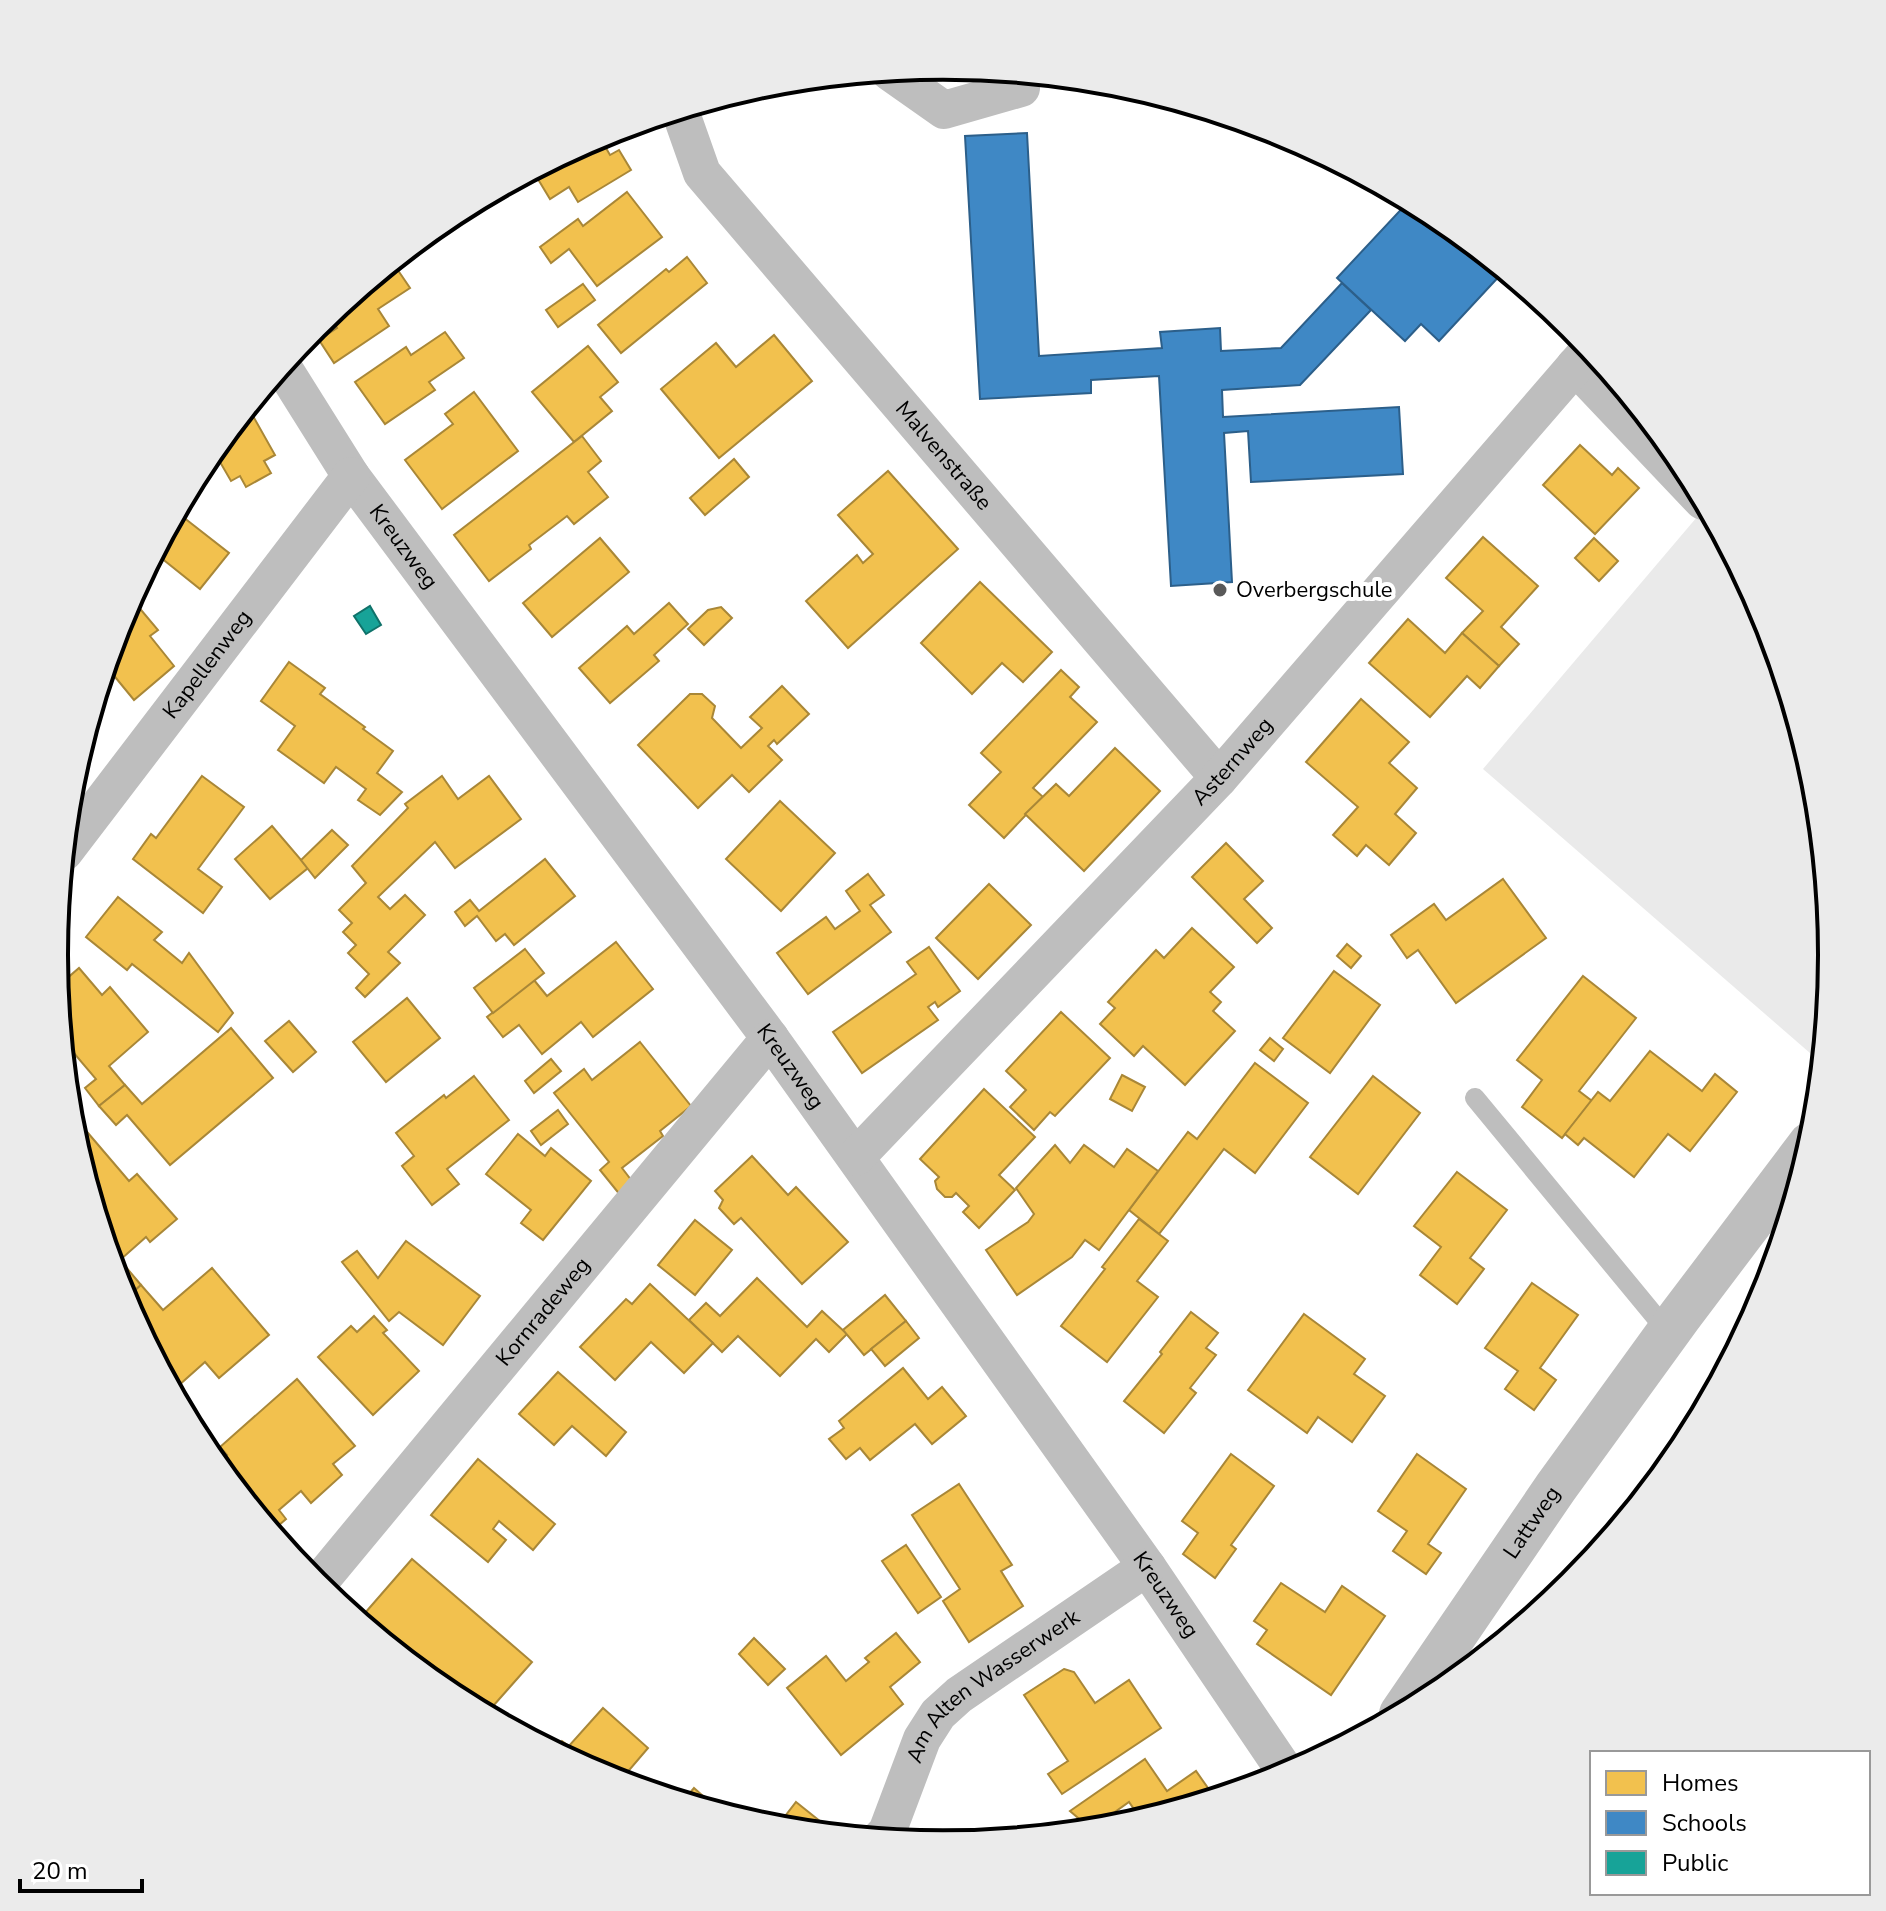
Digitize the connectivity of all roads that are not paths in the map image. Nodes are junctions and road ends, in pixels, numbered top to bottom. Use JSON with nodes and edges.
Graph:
{"nodes":[{"id":1,"x":903,"y":81,"type":"edge"},
{"id":2,"x":1023,"y":89,"type":"edge"},
{"id":3,"x":684,"y":122,"type":"dead end"},
{"id":4,"x":1582,"y":358,"type":"edge"},
{"id":5,"x":288,"y":376,"type":"edge"},
{"id":6,"x":351,"y":476,"type":"junction"},
{"id":7,"x":1219,"y":778,"type":"junction"},
{"id":8,"x":76,"y":837,"type":"edge"},
{"id":9,"x":770,"y":1038,"type":"junction"},
{"id":10,"x":1475,"y":1098,"type":"dead end"},
{"id":11,"x":856,"y":1157,"type":"junction"},
{"id":12,"x":1791,"y":1169,"type":"edge"},
{"id":13,"x":1668,"y":1332,"type":"junction"},
{"id":14,"x":1147,"y":1567,"type":"junction"},
{"id":15,"x":325,"y":1575,"type":"edge"},
{"id":16,"x":1417,"y":1690,"type":"edge"},
{"id":17,"x":1280,"y":1763,"type":"edge"},
{"id":18,"x":888,"y":1829,"type":"edge"}],
"edges":[{"from":1,"to":2,"type":"street"},
{"from":3,"to":7,"type":"street","name":"Malvenstraße"},
{"from":4,"to":7,"type":"street","name":"Asternweg"},
{"from":5,"to":6,"type":"street","name":"Kreuzweg"},
{"from":6,"to":8,"type":"street","name":"Kapellenweg"},
{"from":6,"to":9,"type":"street","name":"Kreuzweg"},
{"from":7,"to":11,"type":"street","name":"Asternweg"},
{"from":9,"to":11,"type":"street","name":"Kreuzweg"},
{"from":9,"to":15,"type":"street","name":"Kornradeweg"},
{"from":10,"to":13,"type":"lane"},
{"from":11,"to":14,"type":"street","name":"Kreuzweg"},
{"from":12,"to":13,"type":"street","name":"Lattweg"},
{"from":13,"to":16,"type":"street","name":"Lattweg"},
{"from":14,"to":17,"type":"street","name":"Kreuzweg"},
{"from":14,"to":18,"type":"street","name":"Am Alten Wasserwerk"}]}
